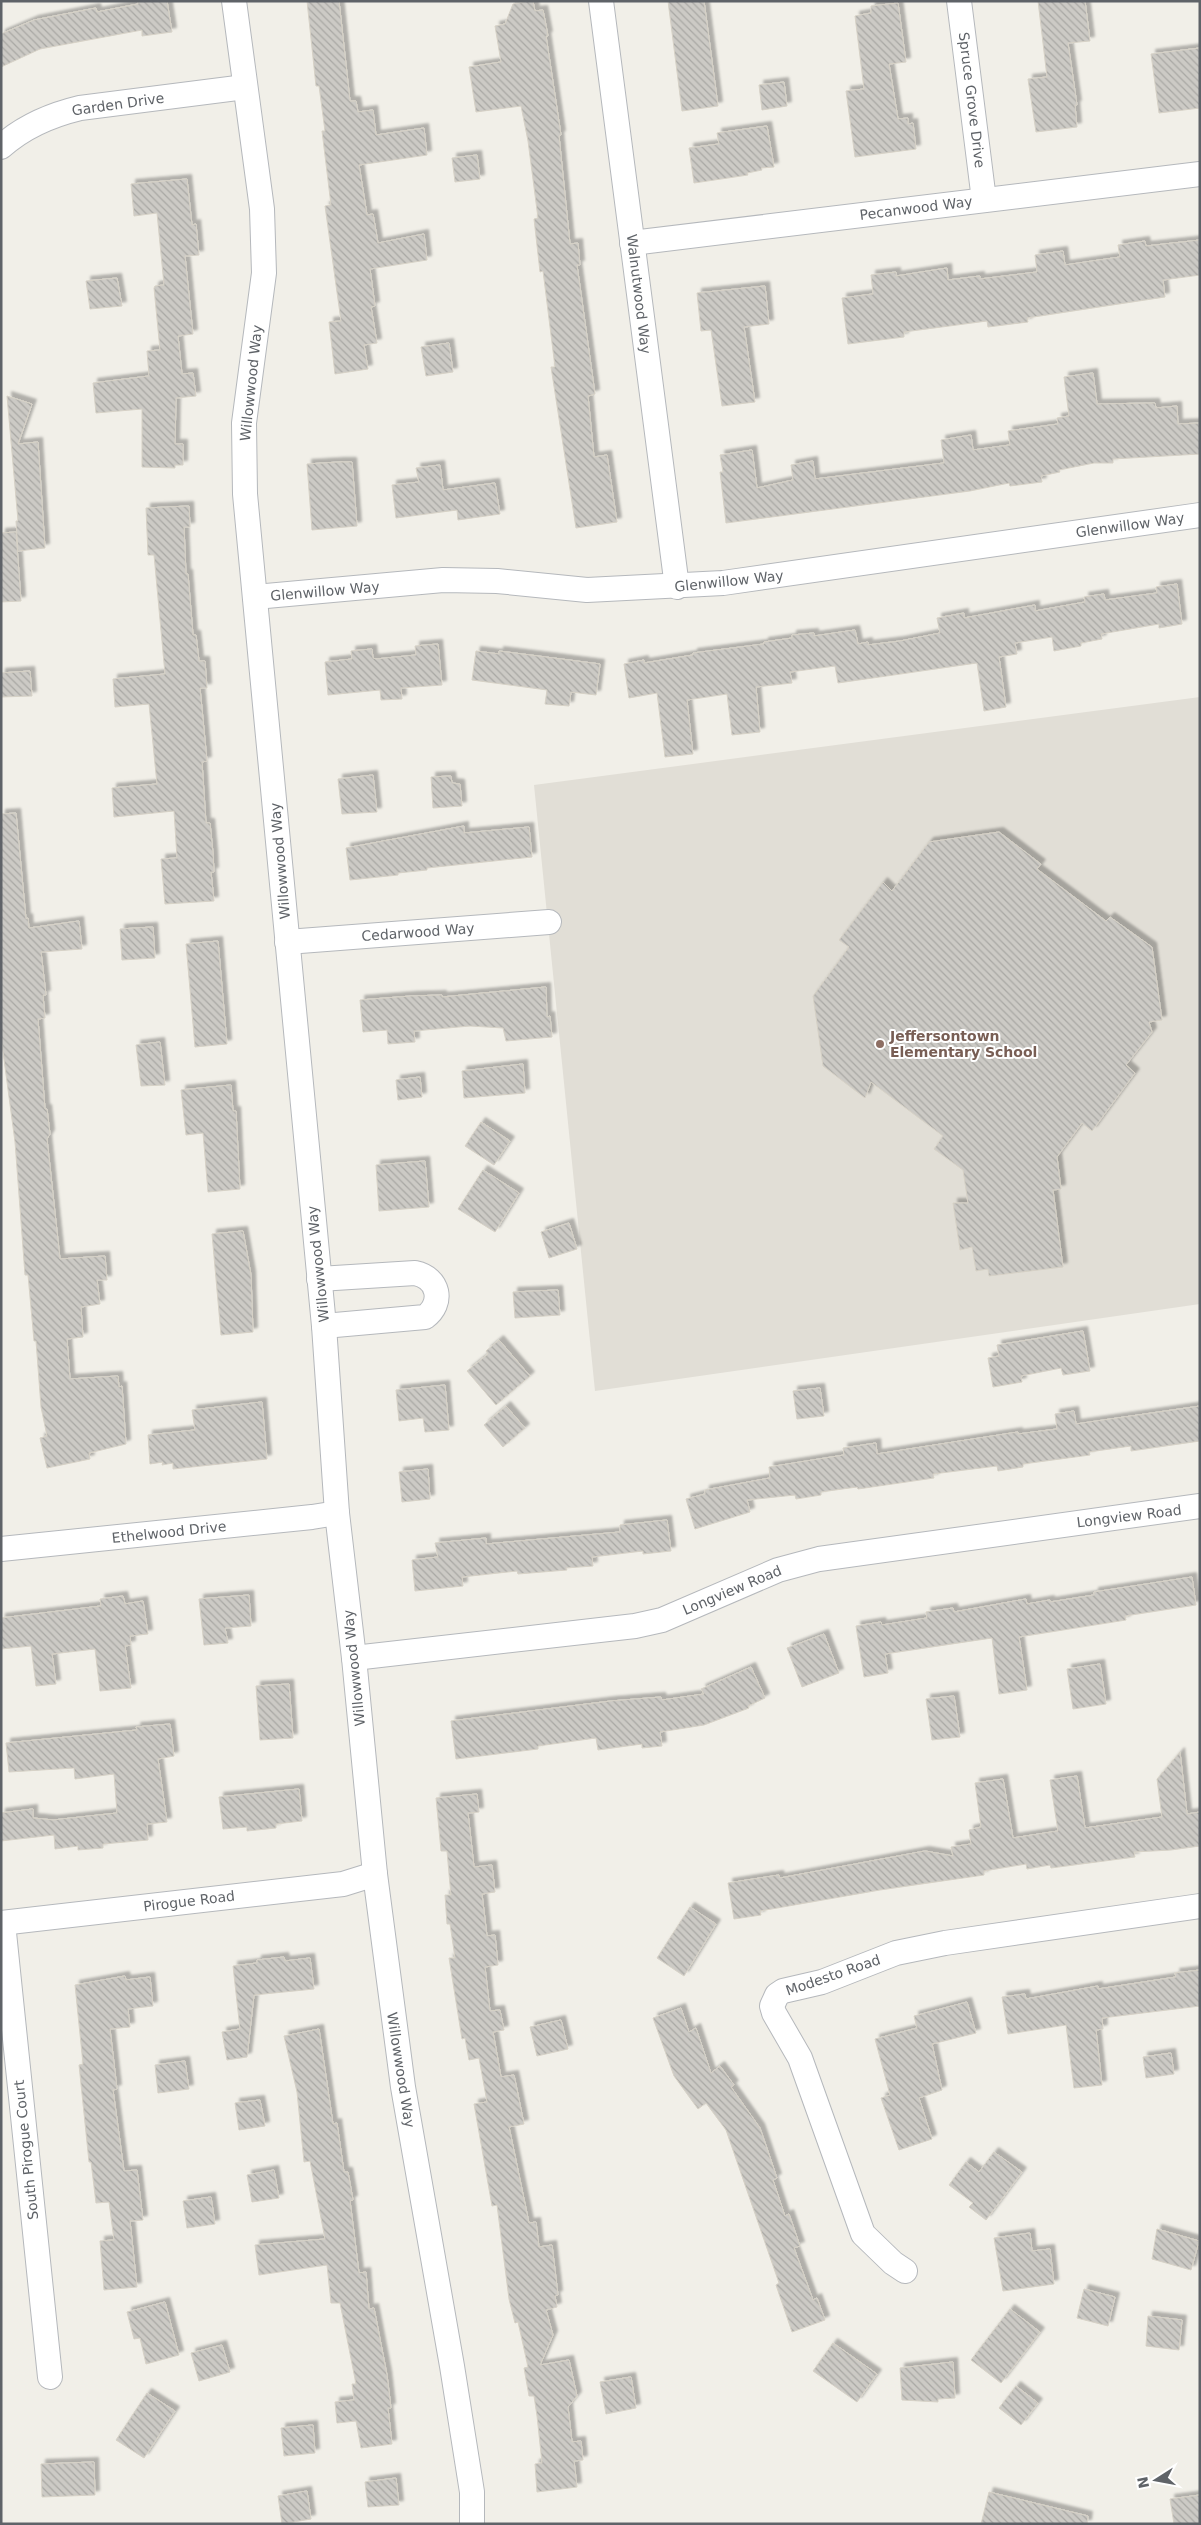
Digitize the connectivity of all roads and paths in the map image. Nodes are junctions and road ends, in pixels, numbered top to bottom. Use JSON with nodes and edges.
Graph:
{"nodes":[{"id":1,"x":234,"y":1,"type":"edge"},
{"id":2,"x":601,"y":1,"type":"edge"},
{"id":3,"x":959,"y":1,"type":"edge"},
{"id":4,"x":245,"y":87,"type":"junction"},
{"id":5,"x":1,"y":147,"type":"edge"},
{"id":6,"x":1200,"y":174,"type":"edge"},
{"id":7,"x":984,"y":200,"type":"junction"},
{"id":8,"x":632,"y":243,"type":"junction"},
{"id":9,"x":1200,"y":515,"type":"edge"},
{"id":10,"x":677,"y":587,"type":"junction"},
{"id":11,"x":255,"y":598,"type":"junction"},
{"id":12,"x":549,"y":922,"type":"dead end"},
{"id":13,"x":287,"y":942,"type":"junction"},
{"id":14,"x":319,"y":1279,"type":"junction"},
{"id":15,"x":324,"y":1326,"type":"junction"},
{"id":16,"x":1200,"y":1506,"type":"edge"},
{"id":17,"x":337,"y":1513,"type":"junction"},
{"id":18,"x":1,"y":1549,"type":"edge"},
{"id":19,"x":354,"y":1658,"type":"junction"},
{"id":20,"x":375,"y":1874,"type":"junction"},
{"id":21,"x":1200,"y":1906,"type":"edge"},
{"id":22,"x":2,"y":1923,"type":"edge"},
{"id":23,"x":905,"y":2270,"type":"dead end"},
{"id":24,"x":50,"y":2377,"type":"dead end"},
{"id":25,"x":472,"y":2524,"type":"edge"}],
"edges":[{"from":1,"to":4,"type":"street","name":"Willowwood Way"},
{"from":2,"to":8,"type":"street","name":"Walnutwood Way"},
{"from":3,"to":7,"type":"street","name":"Spruce Grove Drive"},
{"from":4,"to":5,"type":"street","name":"Garden Drive"},
{"from":4,"to":11,"type":"street","name":"Willowwood Way"},
{"from":6,"to":7,"type":"street","name":"Pecanwood Way"},
{"from":7,"to":8,"type":"street","name":"Pecanwood Way"},
{"from":8,"to":10,"type":"street","name":"Walnutwood Way"},
{"from":9,"to":10,"type":"street","name":"Glenwillow Way"},
{"from":10,"to":11,"type":"street","name":"Glenwillow Way"},
{"from":11,"to":13,"type":"street","name":"Willowwood Way"},
{"from":12,"to":13,"type":"street","name":"Cedarwood Way"},
{"from":13,"to":14,"type":"street","name":"Willowwood Way"},
{"from":14,"to":15,"type":"street","name":"Willowwood Way"},
{"from":14,"to":15,"type":"street"},
{"from":15,"to":17,"type":"street","name":"Willowwood Way"},
{"from":16,"to":19,"type":"street","name":"Longview Road"},
{"from":17,"to":18,"type":"street","name":"Ethelwood Drive"},
{"from":17,"to":19,"type":"street","name":"Willowwood Way"},
{"from":19,"to":20,"type":"street","name":"Willowwood Way"},
{"from":20,"to":22,"type":"street","name":"Pirogue Road"},
{"from":20,"to":25,"type":"street","name":"Willowwood Way"},
{"from":21,"to":23,"type":"street","name":"Modesto Road"},
{"from":22,"to":24,"type":"street","name":"South Pirogue Court"}]}
